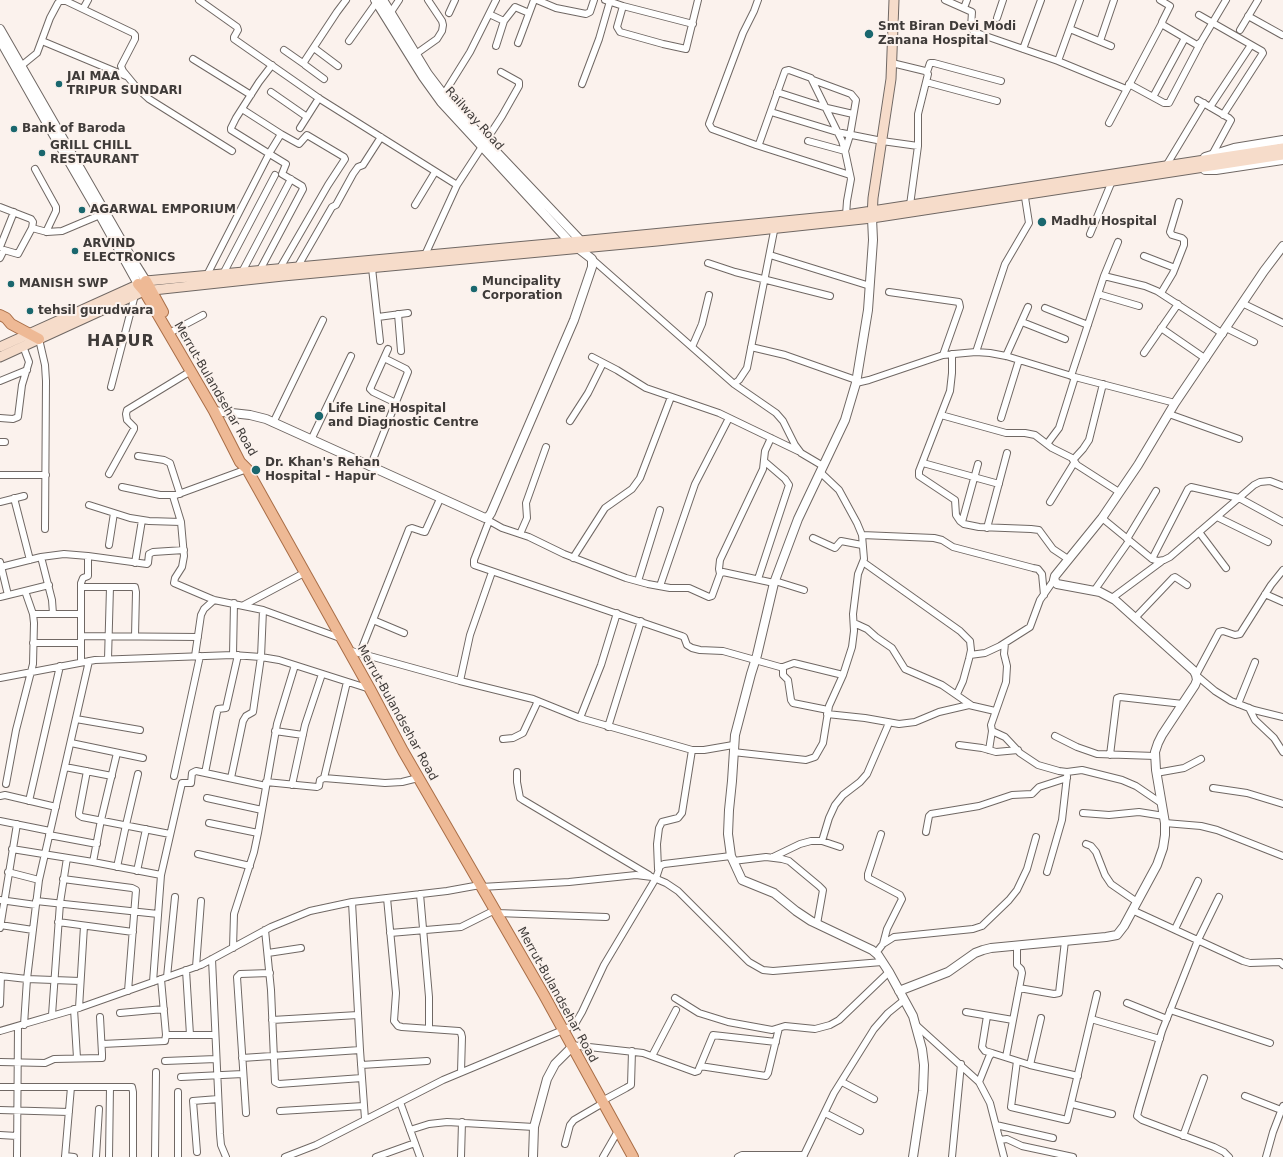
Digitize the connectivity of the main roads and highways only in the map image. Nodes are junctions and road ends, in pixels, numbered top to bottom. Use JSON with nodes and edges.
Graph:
{"nodes":[{"id":1,"x":894,"y":0,"type":"edge"},
{"id":2,"x":1283,"y":148,"type":"edge"},
{"id":3,"x":1283,"y":155,"type":"edge"},
{"id":4,"x":1231,"y":160,"type":"junction"},
{"id":5,"x":1187,"y":167,"type":"junction"},
{"id":6,"x":1153,"y":172,"type":"junction"},
{"id":7,"x":966,"y":200,"type":"junction"},
{"id":8,"x":872,"y":215,"type":"junction"},
{"id":9,"x":775,"y":225,"type":"junction"},
{"id":10,"x":580,"y":245,"type":"junction"},
{"id":11,"x":143,"y":288,"type":"junction"},
{"id":12,"x":84,"y":313,"type":"junction"},
{"id":13,"x":0,"y":315,"type":"edge"},
{"id":14,"x":0,"y":323,"type":"edge"},
{"id":15,"x":11,"y":324,"type":"junction"},
{"id":16,"x":29,"y":333,"type":"junction"},
{"id":17,"x":39,"y":339,"type":"junction"},
{"id":18,"x":0,"y":346,"type":"edge"},
{"id":19,"x":0,"y":357,"type":"edge"},
{"id":20,"x":218,"y":412,"type":"junction"},
{"id":21,"x":633,"y":1157,"type":"edge"}],
"edges":[{"from":1,"to":8,"type":"main road"},
{"from":2,"to":4,"type":"main road"},
{"from":3,"to":4,"type":"main road"},
{"from":4,"to":5,"type":"main road"},
{"from":5,"to":6,"type":"main road"},
{"from":5,"to":6,"type":"main road"},
{"from":6,"to":7,"type":"main road"},
{"from":7,"to":8,"type":"main road"},
{"from":7,"to":8,"type":"main road"},
{"from":8,"to":9,"type":"main road"},
{"from":8,"to":9,"type":"main road"},
{"from":9,"to":10,"type":"main road"},
{"from":10,"to":11,"type":"main road"},
{"from":10,"to":11,"type":"main road"},
{"from":11,"to":12,"type":"main road"},
{"from":11,"to":20,"type":"main road","name":"Merrut-Bulandsehar Road"},
{"from":11,"to":20,"type":"main road"},
{"from":12,"to":16,"type":"main road"},
{"from":12,"to":17,"type":"main road"},
{"from":13,"to":15,"type":"main road"},
{"from":14,"to":15,"type":"main road"},
{"from":15,"to":16,"type":"main road"},
{"from":16,"to":17,"type":"main road"},
{"from":16,"to":18,"type":"main road"},
{"from":17,"to":19,"type":"main road"},
{"from":20,"to":21,"type":"main road","name":"Merrut-Bulandsehar Road"}]}
